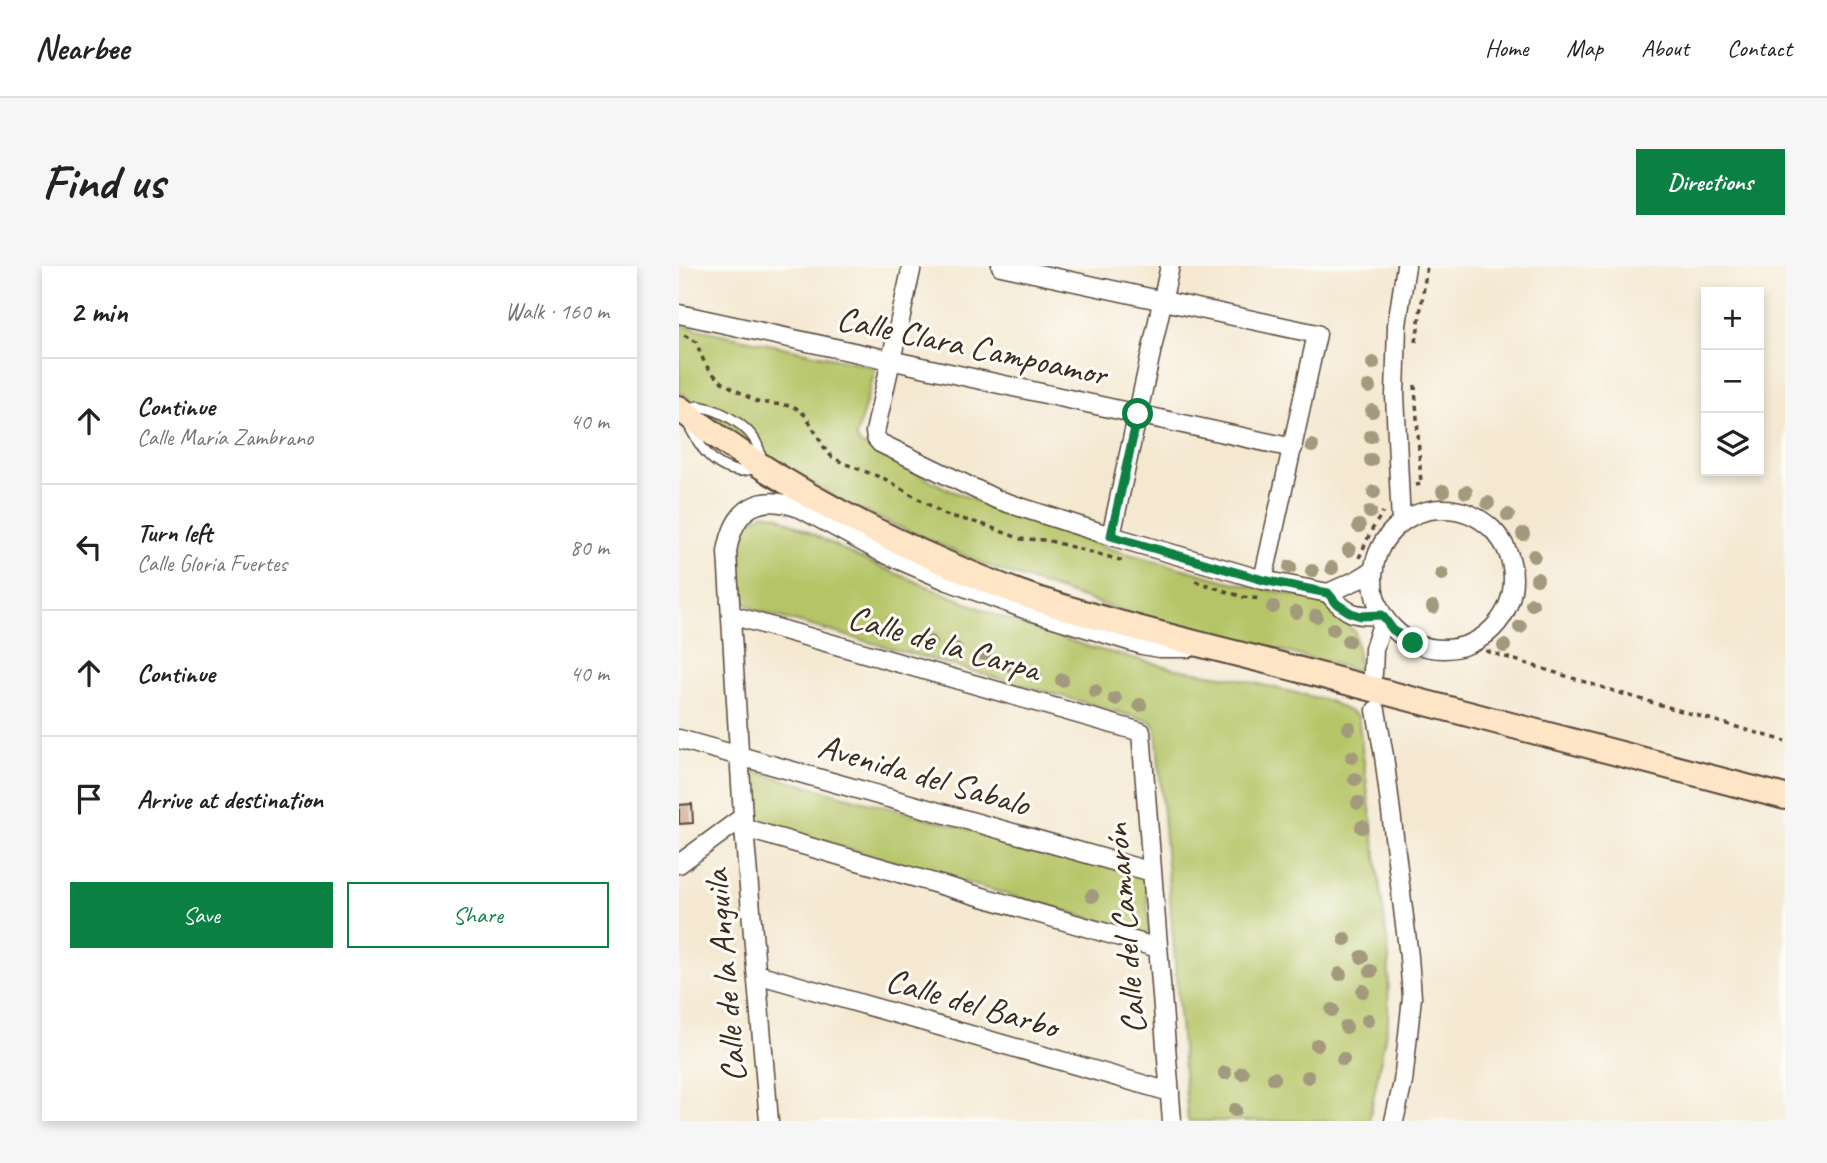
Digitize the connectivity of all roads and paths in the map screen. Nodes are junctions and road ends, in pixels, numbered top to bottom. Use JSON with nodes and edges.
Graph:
{"nodes":[{"id":1,"x":912,"y":266,"type":"edge"},
{"id":2,"x":1001,"y":266,"type":"edge"},
{"id":3,"x":1170,"y":266,"type":"edge"},
{"id":4,"x":1406,"y":266,"type":"edge"},
{"id":5,"x":1162,"y":301,"type":"junction"},
{"id":6,"x":679,"y":314,"type":"edge"},
{"id":7,"x":891,"y":360,"type":"junction"},
{"id":8,"x":680,"y":409,"type":"edge"},
{"id":9,"x":1138,"y":414,"type":"junction"},
{"id":10,"x":1293,"y":448,"type":"junction"},
{"id":11,"x":1401,"y":523,"type":"junction"},
{"id":12,"x":1111,"y":536,"type":"junction"},
{"id":13,"x":1374,"y":570,"type":"junction"},
{"id":14,"x":1263,"y":580,"type":"junction"},
{"id":15,"x":1328,"y":593,"type":"junction"},
{"id":16,"x":731,"y":615,"type":"junction"},
{"id":17,"x":1383,"y":616,"type":"junction"},
{"id":18,"x":1467,"y":645,"type":"junction"},
{"id":19,"x":1205,"y":646,"type":"junction"},
{"id":20,"x":1373,"y":674,"type":"dead end"},
{"id":21,"x":1376,"y":710,"type":"dead end"},
{"id":22,"x":1140,"y":732,"type":"joint"},
{"id":23,"x":679,"y":740,"type":"edge"},
{"id":24,"x":1785,"y":741,"type":"edge"},
{"id":25,"x":739,"y":756,"type":"junction"},
{"id":26,"x":1785,"y":797,"type":"edge"},
{"id":27,"x":744,"y":823,"type":"junction"},
{"id":28,"x":679,"y":864,"type":"edge"},
{"id":29,"x":1152,"y":872,"type":"junction"},
{"id":30,"x":1158,"y":948,"type":"junction"},
{"id":31,"x":757,"y":974,"type":"junction"},
{"id":32,"x":1170,"y":1092,"type":"junction"},
{"id":33,"x":773,"y":1120,"type":"edge"},
{"id":34,"x":1172,"y":1121,"type":"edge"},
{"id":35,"x":1394,"y":1121,"type":"edge"}],
"edges":[{"from":1,"to":7,"type":"street"},
{"from":2,"to":5,"type":"street"},
{"from":3,"to":5,"type":"street"},
{"from":4,"to":11,"type":"street"},
{"from":5,"to":9,"type":"street"},
{"from":5,"to":10,"type":"street"},
{"from":6,"to":7,"type":"street","name":"Calle Clara Campoamor"},
{"from":7,"to":9,"type":"street","name":"Calle Clara Campoamor"},
{"from":7,"to":12,"type":"street"},
{"from":8,"to":19,"type":"main road"},
{"from":9,"to":10,"type":"street","name":"Calle Clara Campoamor"},
{"from":9,"to":12,"type":"street"},
{"from":10,"to":14,"type":"street"},
{"from":11,"to":13,"type":"street"},
{"from":11,"to":18,"type":"street"},
{"from":12,"to":14,"type":"street"},
{"from":13,"to":15,"type":"street"},
{"from":13,"to":17,"type":"street"},
{"from":14,"to":15,"type":"street"},
{"from":15,"to":17,"type":"street"},
{"from":16,"to":19,"type":"street","name":"Calle de la Anguila"},
{"from":16,"to":22,"type":"street","name":"Calle de la Carpa"},
{"from":16,"to":25,"type":"street","name":"Calle de la Anguila"},
{"from":17,"to":18,"type":"street"},
{"from":17,"to":20,"type":"street"},
{"from":18,"to":24,"type":"path"},
{"from":19,"to":26,"type":"main road"},
{"from":21,"to":35,"type":"street"},
{"from":22,"to":29,"type":"street","name":"Calle del Camarón"},
{"from":23,"to":25,"type":"street","name":"Avenida del Sabalo"},
{"from":25,"to":27,"type":"street","name":"Calle de la Anguila"},
{"from":25,"to":29,"type":"street","name":"Avenida del Sabalo"},
{"from":27,"to":28,"type":"street"},
{"from":27,"to":30,"type":"street"},
{"from":27,"to":31,"type":"street","name":"Calle de la Anguila"},
{"from":29,"to":30,"type":"street","name":"Calle del Camarón"},
{"from":30,"to":32,"type":"street","name":"Calle del Camarón"},
{"from":31,"to":32,"type":"street","name":"Calle del Barbo"},
{"from":31,"to":33,"type":"street","name":"Calle de la Anguila"},
{"from":32,"to":34,"type":"street","name":"Calle del Camarón"}]}
